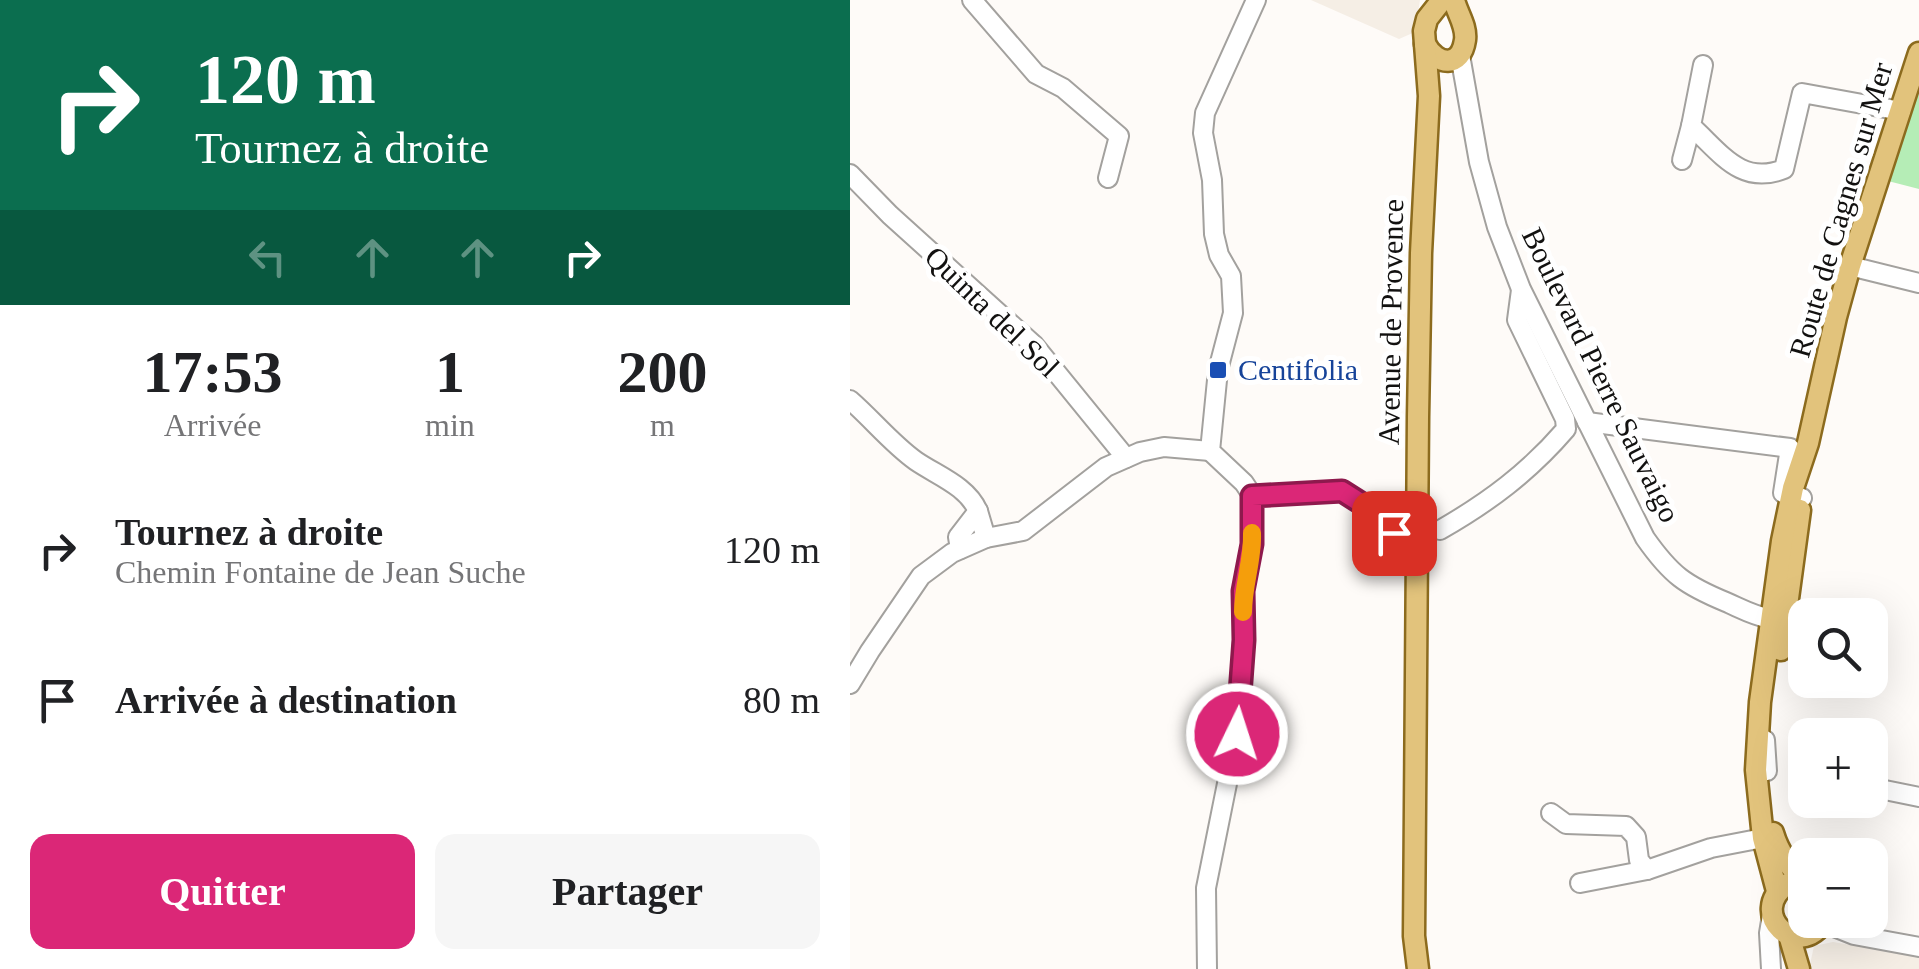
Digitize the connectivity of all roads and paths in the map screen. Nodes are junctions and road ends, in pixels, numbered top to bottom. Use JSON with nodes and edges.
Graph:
{"nodes":[{"id":1,"x":972,"y":0,"type":"edge"},
{"id":2,"x":1256,"y":0,"type":"edge"},
{"id":3,"x":1447,"y":6,"type":"edge"},
{"id":4,"x":1425,"y":44,"type":"junction"},
{"id":5,"x":1919,"y":54,"type":"edge"},
{"id":6,"x":1454,"y":63,"type":"junction"},
{"id":7,"x":1703,"y":66,"type":"dead end"},
{"id":8,"x":1429,"y":96,"type":"junction"},
{"id":9,"x":1901,"y":111,"type":"junction"},
{"id":10,"x":1692,"y":126,"type":"junction"},
{"id":11,"x":1682,"y":160,"type":"dead end"},
{"id":12,"x":850,"y":174,"type":"edge"},
{"id":13,"x":1108,"y":178,"type":"dead end"},
{"id":14,"x":1850,"y":266,"type":"junction"},
{"id":15,"x":1919,"y":283,"type":"edge"},
{"id":16,"x":1521,"y":289,"type":"junction"},
{"id":17,"x":850,"y":400,"type":"edge"},
{"id":18,"x":1587,"y":422,"type":"junction"},
{"id":19,"x":1210,"y":451,"type":"junction"},
{"id":20,"x":1126,"y":458,"type":"junction"},
{"id":21,"x":1252,"y":496,"type":"junction"},
{"id":22,"x":1797,"y":496,"type":"junction"},
{"id":23,"x":978,"y":511,"type":"junction"},
{"id":24,"x":1440,"y":530,"type":"dead end"},
{"id":25,"x":1394,"y":533,"type":"dead end"},
{"id":26,"x":986,"y":538,"type":"junction"},
{"id":27,"x":1796,"y":540,"type":"junction"},
{"id":28,"x":960,"y":549,"type":"junction"},
{"id":29,"x":1774,"y":611,"type":"junction"},
{"id":30,"x":850,"y":684,"type":"edge"},
{"id":31,"x":1767,"y":771,"type":"junction"},
{"id":32,"x":1888,"y":791,"type":"edge"},
{"id":33,"x":1919,"y":797,"type":"edge"},
{"id":34,"x":1551,"y":814,"type":"dead end"},
{"id":35,"x":1763,"y":838,"type":"junction"},
{"id":36,"x":1788,"y":865,"type":"edge"},
{"id":37,"x":1647,"y":870,"type":"junction"},
{"id":38,"x":1580,"y":883,"type":"dead end"},
{"id":39,"x":1788,"y":885,"type":"edge"},
{"id":40,"x":1777,"y":892,"type":"junction"},
{"id":41,"x":1772,"y":916,"type":"junction"},
{"id":42,"x":1788,"y":930,"type":"edge"},
{"id":43,"x":1788,"y":938,"type":"edge"},
{"id":44,"x":1809,"y":938,"type":"edge"},
{"id":45,"x":1870,"y":938,"type":"edge"},
{"id":46,"x":1919,"y":947,"type":"edge"},
{"id":47,"x":1770,"y":964,"type":"edge"},
{"id":48,"x":1207,"y":969,"type":"edge"},
{"id":49,"x":1418,"y":969,"type":"edge"},
{"id":50,"x":1801,"y":969,"type":"edge"}],
"edges":[{"from":1,"to":13,"type":"street"},
{"from":2,"to":19,"type":"street"},
{"from":3,"to":4,"type":"main road"},
{"from":3,"to":6,"type":"main road"},
{"from":4,"to":6,"type":"main road"},
{"from":4,"to":8,"type":"main road","name":"Avenue de Provence"},
{"from":5,"to":9,"type":"main road","name":"Route de Cagnes sur Mer"},
{"from":6,"to":8,"type":"main road","name":"Avenue de Provence"},
{"from":6,"to":16,"type":"street","name":"Boulevard Pierre Sauvaigo"},
{"from":7,"to":10,"type":"street"},
{"from":8,"to":49,"type":"main road","name":"Avenue de Provence"},
{"from":9,"to":10,"type":"street"},
{"from":9,"to":14,"type":"main road","name":"Route de Cagnes sur Mer"},
{"from":10,"to":11,"type":"street"},
{"from":12,"to":20,"type":"street","name":"Quinta del Sol"},
{"from":14,"to":15,"type":"street"},
{"from":14,"to":22,"type":"main road","name":"Route de Cagnes sur Mer"},
{"from":16,"to":18,"type":"street","name":"Boulevard Pierre Sauvaigo"},
{"from":16,"to":24,"type":"street"},
{"from":17,"to":23,"type":"street"},
{"from":18,"to":22,"type":"street"},
{"from":18,"to":29,"type":"street","name":"Boulevard Pierre Sauvaigo"},
{"from":19,"to":20,"type":"street"},
{"from":19,"to":21,"type":"street"},
{"from":20,"to":26,"type":"street"},
{"from":21,"to":25,"type":"street"},
{"from":21,"to":48,"type":"street"},
{"from":22,"to":27,"type":"main road","name":"Route de Cagnes sur Mer"},
{"from":22,"to":29,"type":"main road","name":"Route de Cagnes sur Mer"},
{"from":23,"to":26,"type":"street"},
{"from":23,"to":28,"type":"street"},
{"from":26,"to":28,"type":"street"},
{"from":27,"to":29,"type":"main road"},
{"from":27,"to":31,"type":"main road","name":"Route de Cagnes sur Mer"},
{"from":28,"to":30,"type":"street"},
{"from":29,"to":31,"type":"street"},
{"from":29,"to":35,"type":"main road","name":"Route de Cagnes sur Mer"},
{"from":31,"to":36,"type":"main road","name":"Route de Cagnes sur Mer"},
{"from":32,"to":33,"type":"street"},
{"from":34,"to":37,"type":"street"},
{"from":35,"to":37,"type":"street"},
{"from":35,"to":40,"type":"main road","name":"Route de Cagnes sur Mer"},
{"from":37,"to":38,"type":"street"},
{"from":39,"to":40,"type":"main road"},
{"from":40,"to":41,"type":"main road"},
{"from":41,"to":42,"type":"main road"},
{"from":41,"to":47,"type":"street"},
{"from":43,"to":47,"type":"street"},
{"from":44,"to":50,"type":"main road"},
{"from":45,"to":46,"type":"street"}]}
